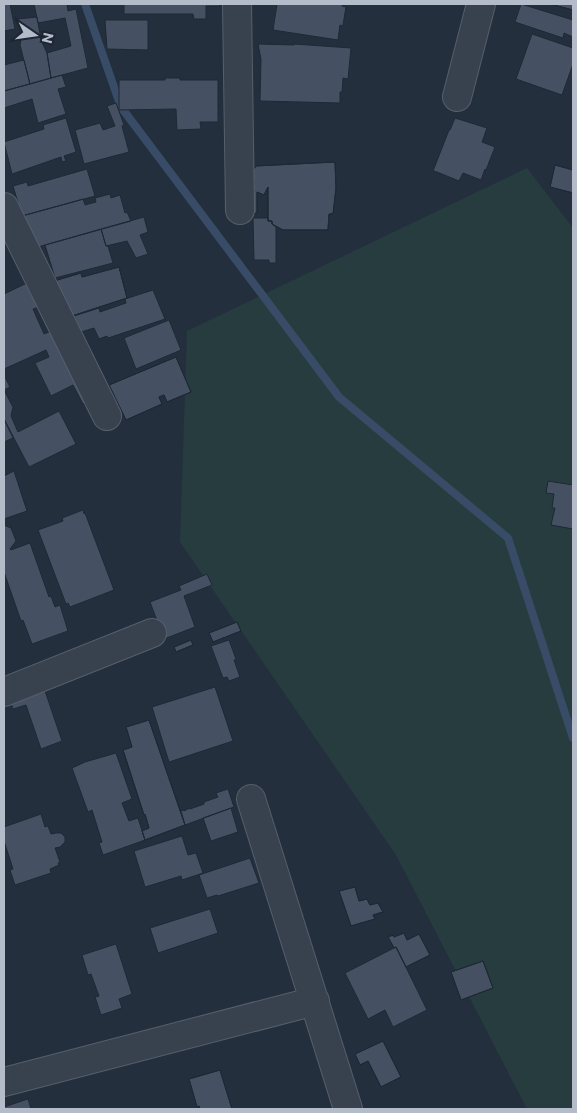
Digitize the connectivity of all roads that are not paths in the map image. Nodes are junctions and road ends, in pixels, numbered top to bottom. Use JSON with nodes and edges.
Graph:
{"nodes":[{"id":1,"x":237,"y":4,"type":"edge"},
{"id":2,"x":481,"y":4,"type":"edge"},
{"id":3,"x":456,"y":97,"type":"dead end"},
{"id":4,"x":4,"y":207,"type":"edge"},
{"id":5,"x":240,"y":210,"type":"dead end"},
{"id":6,"x":106,"y":416,"type":"dead end"},
{"id":7,"x":152,"y":633,"type":"dead end"},
{"id":8,"x":4,"y":692,"type":"edge"},
{"id":9,"x":252,"y":799,"type":"dead end"},
{"id":10,"x":315,"y":1001,"type":"junction"},
{"id":11,"x":4,"y":1082,"type":"edge"},
{"id":12,"x":348,"y":1109,"type":"edge"}],
"edges":[{"from":1,"to":5,"type":"street"},
{"from":2,"to":3,"type":"street"},
{"from":4,"to":6,"type":"street"},
{"from":7,"to":8,"type":"street"},
{"from":9,"to":10,"type":"street"},
{"from":10,"to":11,"type":"street"},
{"from":10,"to":12,"type":"street"}]}
